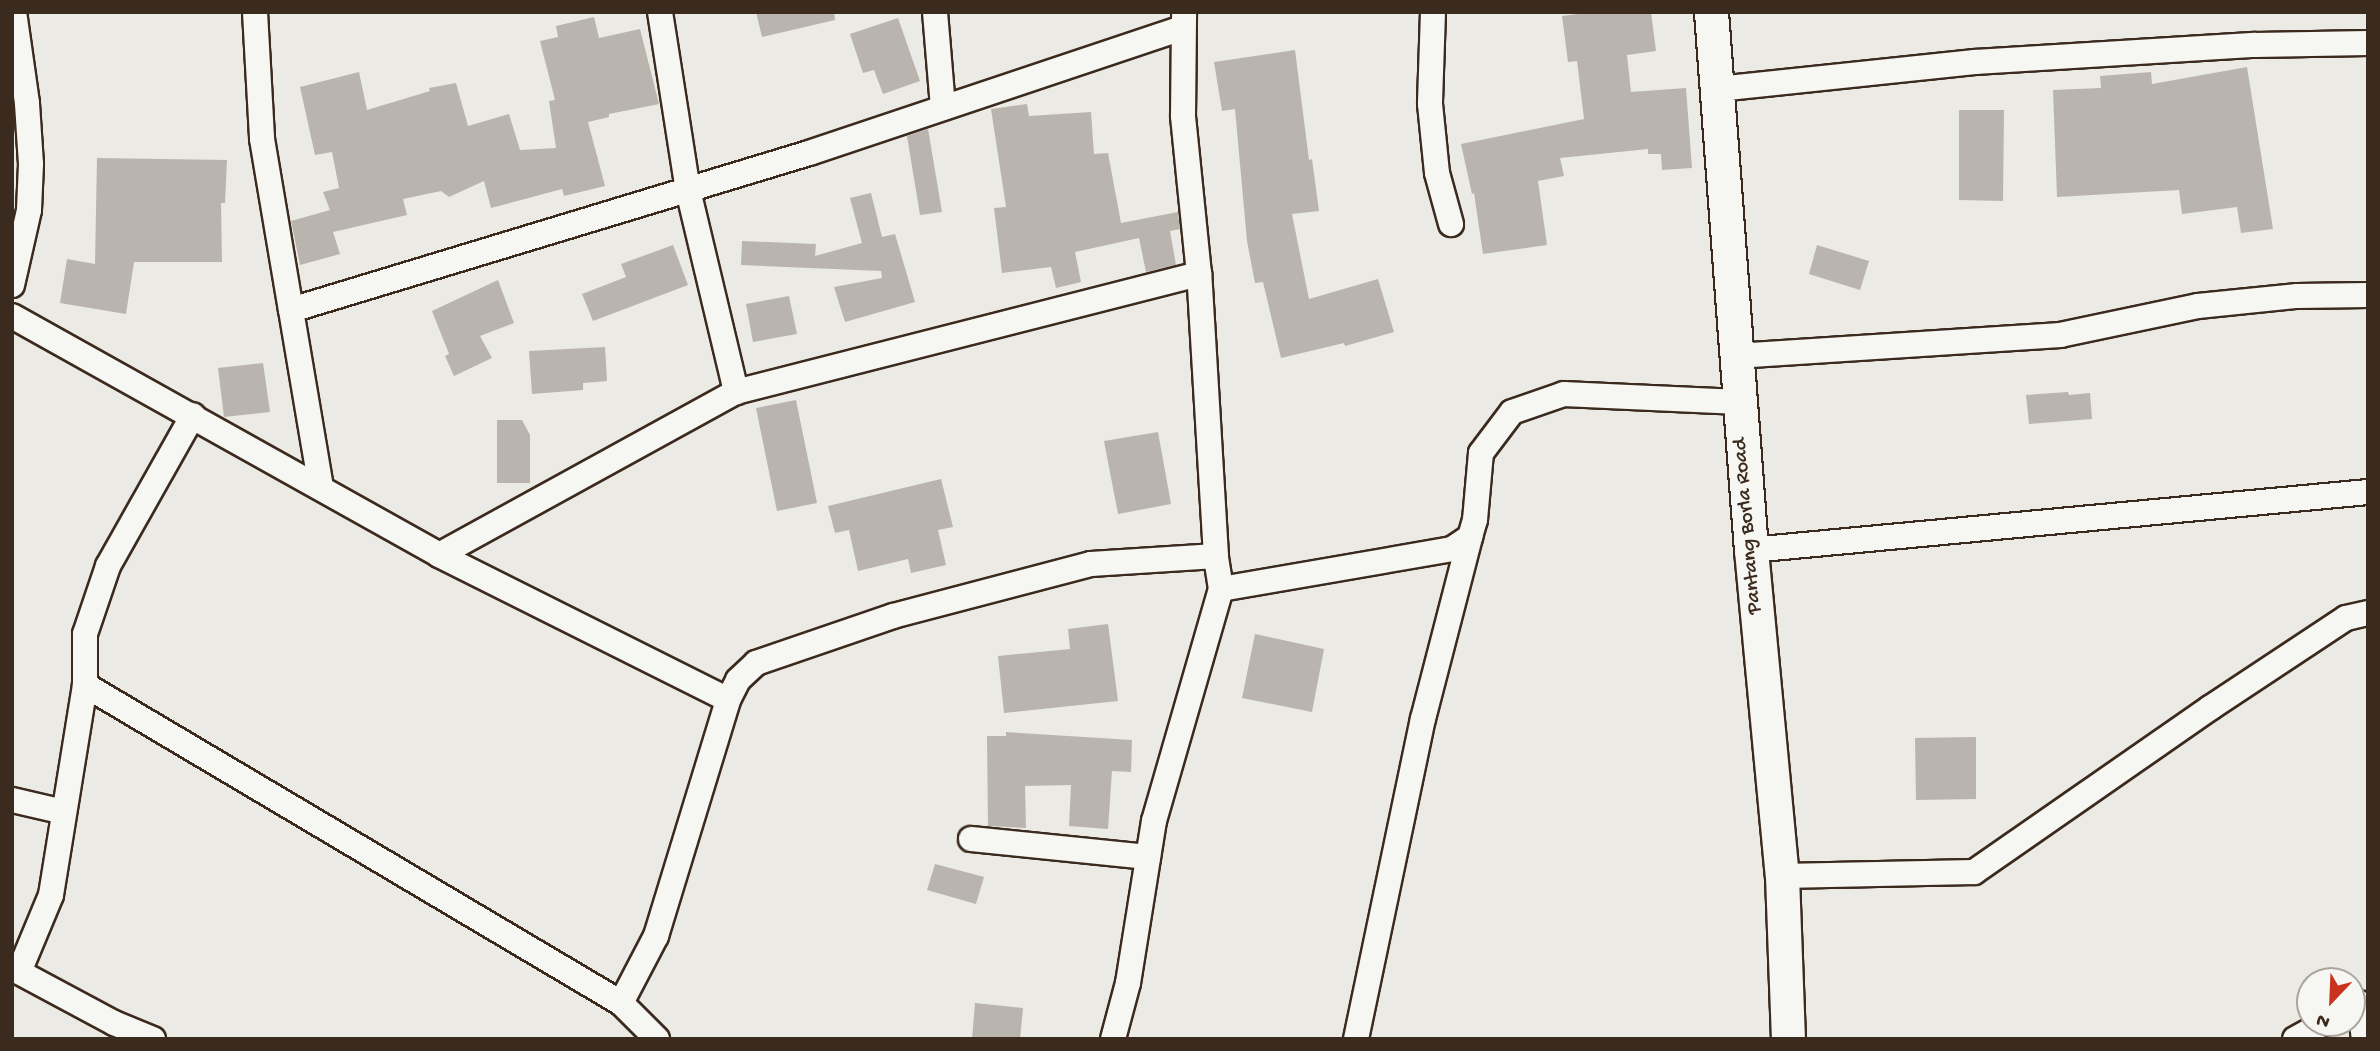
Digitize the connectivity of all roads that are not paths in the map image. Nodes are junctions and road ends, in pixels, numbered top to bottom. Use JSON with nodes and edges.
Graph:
{"nodes":[{"id":1,"x":14,"y":12,"type":"edge"},
{"id":2,"x":256,"y":12,"type":"edge"},
{"id":3,"x":660,"y":12,"type":"edge"},
{"id":4,"x":935,"y":12,"type":"edge"},
{"id":5,"x":1433,"y":12,"type":"edge"},
{"id":6,"x":1711,"y":12,"type":"edge"},
{"id":7,"x":1184,"y":20,"type":"edge"},
{"id":8,"x":2368,"y":43,"type":"edge"},
{"id":9,"x":1718,"y":89,"type":"junction"},
{"id":10,"x":943,"y":108,"type":"junction"},
{"id":11,"x":688,"y":190,"type":"junction"},
{"id":12,"x":1451,"y":224,"type":"dead end"},
{"id":13,"x":1199,"y":274,"type":"junction"},
{"id":14,"x":12,"y":285,"type":"edge"},
{"id":15,"x":2368,"y":295,"type":"edge"},
{"id":16,"x":291,"y":310,"type":"junction"},
{"id":17,"x":12,"y":316,"type":"edge"},
{"id":18,"x":1736,"y":356,"type":"junction"},
{"id":19,"x":736,"y":392,"type":"junction"},
{"id":20,"x":1740,"y":402,"type":"junction"},
{"id":21,"x":193,"y":415,"type":"junction"},
{"id":22,"x":321,"y":487,"type":"junction"},
{"id":23,"x":2368,"y":492,"type":"edge"},
{"id":24,"x":1469,"y":537,"type":"junction"},
{"id":25,"x":1751,"y":551,"type":"junction"},
{"id":26,"x":439,"y":555,"type":"junction"},
{"id":27,"x":1216,"y":556,"type":"junction"},
{"id":28,"x":1221,"y":589,"type":"junction"},
{"id":29,"x":2368,"y":613,"type":"edge"},
{"id":30,"x":85,"y":685,"type":"junction"},
{"id":31,"x":728,"y":700,"type":"junction"},
{"id":32,"x":12,"y":800,"type":"edge"},
{"id":33,"x":64,"y":812,"type":"junction"},
{"id":34,"x":971,"y":839,"type":"dead end"},
{"id":35,"x":1148,"y":857,"type":"junction"},
{"id":36,"x":1782,"y":876,"type":"junction"},
{"id":37,"x":16,"y":979,"type":"edge"},
{"id":38,"x":621,"y":1003,"type":"junction"},
{"id":39,"x":153,"y":1039,"type":"edge"},
{"id":40,"x":657,"y":1039,"type":"edge"},
{"id":41,"x":1113,"y":1039,"type":"edge"},
{"id":42,"x":1356,"y":1039,"type":"edge"},
{"id":43,"x":1788,"y":1039,"type":"edge"}],
"edges":[{"from":1,"to":14,"type":"street"},
{"from":2,"to":16,"type":"street"},
{"from":3,"to":11,"type":"street"},
{"from":4,"to":10,"type":"street"},
{"from":5,"to":12,"type":"street"},
{"from":6,"to":9,"type":"street","name":"Pantang Borla Road"},
{"from":7,"to":10,"type":"street"},
{"from":7,"to":13,"type":"street"},
{"from":8,"to":9,"type":"street"},
{"from":9,"to":18,"type":"street","name":"Pantang Borla Road"},
{"from":10,"to":11,"type":"street"},
{"from":11,"to":16,"type":"street"},
{"from":11,"to":19,"type":"street"},
{"from":13,"to":19,"type":"street"},
{"from":13,"to":27,"type":"street"},
{"from":15,"to":18,"type":"street"},
{"from":16,"to":22,"type":"street"},
{"from":17,"to":21,"type":"street"},
{"from":18,"to":20,"type":"street","name":"Pantang Borla Road"},
{"from":19,"to":26,"type":"street"},
{"from":20,"to":24,"type":"street"},
{"from":20,"to":25,"type":"street","name":"Pantang Borla Road"},
{"from":21,"to":22,"type":"street"},
{"from":21,"to":30,"type":"street"},
{"from":22,"to":26,"type":"street"},
{"from":23,"to":25,"type":"street"},
{"from":24,"to":28,"type":"street"},
{"from":24,"to":42,"type":"street"},
{"from":25,"to":36,"type":"street","name":"Pantang Borla Road"},
{"from":26,"to":31,"type":"street"},
{"from":27,"to":28,"type":"street"},
{"from":27,"to":31,"type":"street"},
{"from":28,"to":35,"type":"street"},
{"from":29,"to":36,"type":"street"},
{"from":30,"to":33,"type":"street"},
{"from":30,"to":38,"type":"street"},
{"from":31,"to":38,"type":"street"},
{"from":32,"to":33,"type":"street"},
{"from":33,"to":37,"type":"street"},
{"from":34,"to":35,"type":"street"},
{"from":35,"to":41,"type":"street"},
{"from":36,"to":43,"type":"street","name":"Pantang Borla Road"},
{"from":37,"to":39,"type":"street"},
{"from":38,"to":40,"type":"street"}]}
